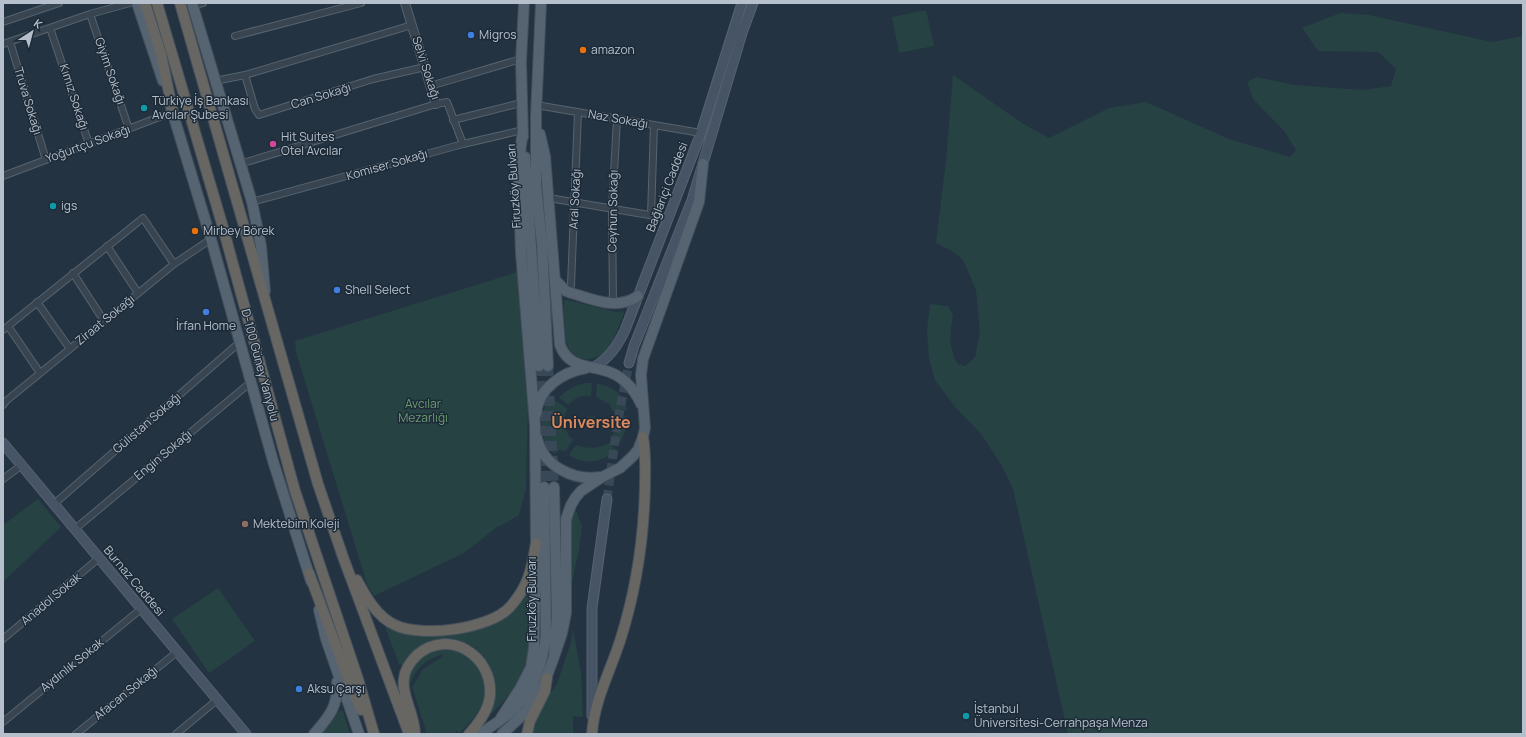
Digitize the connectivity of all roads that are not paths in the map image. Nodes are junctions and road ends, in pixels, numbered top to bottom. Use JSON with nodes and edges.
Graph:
{"nodes":[{"id":1,"x":59,"y":3,"type":"edge"},
{"id":2,"x":130,"y":3,"type":"edge"},
{"id":3,"x":137,"y":3,"type":"edge"},
{"id":4,"x":146,"y":3,"type":"edge"},
{"id":5,"x":157,"y":3,"type":"edge"},
{"id":6,"x":180,"y":3,"type":"edge"},
{"id":7,"x":361,"y":3,"type":"edge"},
{"id":8,"x":405,"y":3,"type":"edge"},
{"id":9,"x":524,"y":3,"type":"edge"},
{"id":10,"x":540,"y":3,"type":"edge"},
{"id":11,"x":742,"y":3,"type":"edge"},
{"id":12,"x":753,"y":3,"type":"edge"},
{"id":13,"x":196,"y":4,"type":"edge"},
{"id":14,"x":90,"y":14,"type":"junction"},
{"id":15,"x":3,"y":22,"type":"edge"},
{"id":16,"x":412,"y":24,"type":"junction"},
{"id":17,"x":50,"y":28,"type":"junction"},
{"id":18,"x":235,"y":36,"type":"dead end"},
{"id":19,"x":10,"y":42,"type":"junction"},
{"id":20,"x":3,"y":44,"type":"edge"},
{"id":21,"x":521,"y":59,"type":"junction"},
{"id":22,"x":425,"y":67,"type":"junction"},
{"id":23,"x":245,"y":75,"type":"junction"},
{"id":24,"x":215,"y":81,"type":"junction"},
{"id":25,"x":430,"y":86,"type":"junction"},
{"id":26,"x":521,"y":103,"type":"junction"},
{"id":27,"x":436,"y":104,"type":"junction"},
{"id":28,"x":536,"y":110,"type":"junction"},
{"id":29,"x":173,"y":112,"type":"junction"},
{"id":30,"x":578,"y":112,"type":"junction"},
{"id":31,"x":617,"y":119,"type":"junction"},
{"id":32,"x":454,"y":120,"type":"junction"},
{"id":33,"x":654,"y":125,"type":"junction"},
{"id":34,"x":129,"y":129,"type":"junction"},
{"id":35,"x":523,"y":130,"type":"junction"},
{"id":36,"x":701,"y":133,"type":"junction"},
{"id":37,"x":89,"y":144,"type":"junction"},
{"id":38,"x":463,"y":144,"type":"junction"},
{"id":39,"x":46,"y":160,"type":"junction"},
{"id":40,"x":240,"y":164,"type":"junction"},
{"id":41,"x":703,"y":164,"type":"junction"},
{"id":42,"x":3,"y":174,"type":"edge"},
{"id":43,"x":548,"y":198,"type":"junction"},
{"id":44,"x":252,"y":202,"type":"junction"},
{"id":45,"x":574,"y":202,"type":"junction"},
{"id":46,"x":612,"y":209,"type":"junction"},
{"id":47,"x":651,"y":215,"type":"junction"},
{"id":48,"x":668,"y":218,"type":"junction"},
{"id":49,"x":211,"y":239,"type":"junction"},
{"id":50,"x":107,"y":246,"type":"junction"},
{"id":51,"x":174,"y":264,"type":"junction"},
{"id":52,"x":73,"y":273,"type":"junction"},
{"id":53,"x":556,"y":281,"type":"junction"},
{"id":54,"x":571,"y":285,"type":"dead end"},
{"id":55,"x":138,"y":293,"type":"junction"},
{"id":56,"x":265,"y":295,"type":"junction"},
{"id":57,"x":638,"y":296,"type":"junction"},
{"id":58,"x":37,"y":302,"type":"junction"},
{"id":59,"x":613,"y":304,"type":"junction"},
{"id":60,"x":104,"y":321,"type":"junction"},
{"id":61,"x":6,"y":328,"type":"edge"},
{"id":62,"x":240,"y":342,"type":"junction"},
{"id":63,"x":70,"y":349,"type":"junction"},
{"id":64,"x":629,"y":363,"type":"tunnel mouth"},
{"id":65,"x":590,"y":368,"type":"junction"},
{"id":66,"x":40,"y":373,"type":"junction"},
{"id":67,"x":251,"y":382,"type":"junction"},
{"id":68,"x":4,"y":401,"type":"edge"},
{"id":69,"x":643,"y":409,"type":"junction"},
{"id":70,"x":535,"y":425,"type":"junction"},
{"id":71,"x":643,"y":436,"type":"junction"},
{"id":72,"x":3,"y":443,"type":"edge"},
{"id":73,"x":22,"y":465,"type":"junction"},
{"id":74,"x":602,"y":477,"type":"junction"},
{"id":75,"x":3,"y":479,"type":"edge"},
{"id":76,"x":607,"y":499,"type":"tunnel mouth"},
{"id":77,"x":54,"y":504,"type":"junction"},
{"id":78,"x":75,"y":529,"type":"junction"},
{"id":79,"x":536,"y":543,"type":"junction"},
{"id":80,"x":99,"y":558,"type":"junction"},
{"id":81,"x":343,"y":558,"type":"junction"},
{"id":82,"x":309,"y":573,"type":"junction"},
{"id":83,"x":141,"y":609,"type":"junction"},
{"id":84,"x":3,"y":639,"type":"edge"},
{"id":85,"x":177,"y":652,"type":"junction"},
{"id":86,"x":554,"y":657,"type":"junction"},
{"id":87,"x":337,"y":670,"type":"junction"},
{"id":88,"x":546,"y":678,"type":"junction"},
{"id":89,"x":217,"y":700,"type":"junction"},
{"id":90,"x":501,"y":718,"type":"junction"},
{"id":91,"x":3,"y":722,"type":"edge"},
{"id":92,"x":592,"y":730,"type":"edge"},
{"id":93,"x":76,"y":734,"type":"edge"},
{"id":94,"x":176,"y":734,"type":"edge"},
{"id":95,"x":246,"y":734,"type":"edge"},
{"id":96,"x":314,"y":734,"type":"edge"},
{"id":97,"x":359,"y":734,"type":"edge"},
{"id":98,"x":373,"y":734,"type":"edge"},
{"id":99,"x":409,"y":734,"type":"edge"},
{"id":100,"x":415,"y":734,"type":"edge"},
{"id":101,"x":469,"y":734,"type":"edge"},
{"id":102,"x":480,"y":734,"type":"edge"},
{"id":103,"x":502,"y":734,"type":"edge"},
{"id":104,"x":527,"y":734,"type":"edge"}],
"edges":[{"from":1,"to":15,"type":"street"},
{"from":2,"to":14,"type":"street"},
{"from":3,"to":29,"type":"main road","name":"D-100 Güney Yanyolu"},
{"from":4,"to":29,"type":"highway"},
{"from":5,"to":98,"type":"highway"},
{"from":6,"to":56,"type":"highway"},
{"from":7,"to":18,"type":"street"},
{"from":8,"to":16,"type":"street","name":"Selvi Sokağı"},
{"from":9,"to":21,"type":"main road","name":"Firuzköy Bulvarı"},
{"from":10,"to":28,"type":"main road","name":"Firuzköy Bulvarı"},
{"from":11,"to":36,"type":"main road","name":"Bağlariçi Caddesi"},
{"from":12,"to":41,"type":"main road","name":"Bağlariçi Caddesi"},
{"from":13,"to":24,"type":"main road"},
{"from":14,"to":17,"type":"street"},
{"from":14,"to":34,"type":"street","name":"Giyim Sokağı"},
{"from":16,"to":22,"type":"street","name":"Selvi Sokağı"},
{"from":16,"to":23,"type":"street"},
{"from":17,"to":19,"type":"street"},
{"from":17,"to":37,"type":"street","name":"Kımız Sokağı"},
{"from":19,"to":20,"type":"street"},
{"from":19,"to":39,"type":"street","name":"Truva Sokağı"},
{"from":21,"to":25,"type":"street"},
{"from":21,"to":26,"type":"main road","name":"Firuzköy Bulvarı"},
{"from":22,"to":23,"type":"street","name":"Can Sokağı"},
{"from":22,"to":25,"type":"street","name":"Selvi Sokağı"},
{"from":23,"to":24,"type":"street"},
{"from":24,"to":40,"type":"main road"},
{"from":25,"to":27,"type":"street","name":"Selvi Sokağı"},
{"from":26,"to":32,"type":"street"},
{"from":26,"to":35,"type":"main road","name":"Firuzköy Bulvarı"},
{"from":27,"to":32,"type":"street","name":"Selvi Sokağı"},
{"from":27,"to":40,"type":"street"},
{"from":28,"to":30,"type":"street","name":"Naz Sokağı"},
{"from":28,"to":35,"type":"main road","name":"Firuzköy Bulvarı"},
{"from":28,"to":43,"type":"main road"},
{"from":29,"to":34,"type":"street","name":"Yoğurtçu Sokağı"},
{"from":29,"to":49,"type":"main road","name":"D-100 Güney Yanyolu"},
{"from":30,"to":31,"type":"street","name":"Naz Sokağı"},
{"from":30,"to":45,"type":"street","name":"Aral Sokağı"},
{"from":31,"to":33,"type":"street","name":"Naz Sokağı"},
{"from":31,"to":46,"type":"street","name":"Ceyhun Sokağı"},
{"from":32,"to":38,"type":"street","name":"Selvi Sokağı"},
{"from":33,"to":36,"type":"street","name":"Naz Sokağı"},
{"from":33,"to":47,"type":"street"},
{"from":34,"to":37,"type":"street","name":"Yoğurtçu Sokağı"},
{"from":35,"to":38,"type":"street","name":"Komiser Sokağı"},
{"from":35,"to":70,"type":"main road"},
{"from":36,"to":48,"type":"main road","name":"Bağlariçi Caddesi"},
{"from":37,"to":39,"type":"street","name":"Yoğurtçu Sokağı"},
{"from":38,"to":44,"type":"street","name":"Komiser Sokağı"},
{"from":39,"to":42,"type":"street","name":"Yoğurtçu Sokağı"},
{"from":40,"to":44,"type":"main road"},
{"from":41,"to":64,"type":"main road","name":"Bağlariçi Caddesi"},
{"from":41,"to":69,"type":"main road"},
{"from":43,"to":45,"type":"street"},
{"from":43,"to":53,"type":"main road"},
{"from":44,"to":56,"type":"main road"},
{"from":45,"to":46,"type":"street"},
{"from":45,"to":54,"type":"street","name":"Aral Sokağı"},
{"from":46,"to":47,"type":"street"},
{"from":46,"to":59,"type":"street","name":"Ceyhun Sokağı"},
{"from":47,"to":48,"type":"street"},
{"from":48,"to":57,"type":"main road","name":"Bağlariçi Caddesi"},
{"from":49,"to":51,"type":"street","name":"Ziraat Sokağı"},
{"from":49,"to":62,"type":"main road","name":"D-100 Güney Yanyolu"},
{"from":50,"to":51,"type":"street"},
{"from":50,"to":52,"type":"street"},
{"from":50,"to":55,"type":"street"},
{"from":51,"to":55,"type":"street","name":"Ziraat Sokağı"},
{"from":52,"to":58,"type":"street"},
{"from":52,"to":60,"type":"street"},
{"from":53,"to":59,"type":"main road"},
{"from":53,"to":65,"type":"main road"},
{"from":55,"to":60,"type":"street","name":"Ziraat Sokağı"},
{"from":56,"to":81,"type":"highway"},
{"from":57,"to":59,"type":"main road"},
{"from":57,"to":65,"type":"main road","name":"Bağlariçi Caddesi"},
{"from":58,"to":61,"type":"street"},
{"from":58,"to":63,"type":"street"},
{"from":60,"to":63,"type":"street","name":"Ziraat Sokağı"},
{"from":61,"to":66,"type":"street"},
{"from":62,"to":67,"type":"main road","name":"D-100 Güney Yanyolu"},
{"from":62,"to":77,"type":"street","name":"Gülistan Sokağı"},
{"from":63,"to":66,"type":"street","name":"Ziraat Sokağı"},
{"from":65,"to":69,"type":"main road"},
{"from":65,"to":70,"type":"main road"},
{"from":66,"to":68,"type":"street","name":"Ziraat Sokağı"},
{"from":67,"to":78,"type":"street","name":"Engin Sokağı"},
{"from":67,"to":82,"type":"main road","name":"D-100 Güney Yanyolu"},
{"from":69,"to":71,"type":"main road"},
{"from":70,"to":74,"type":"main road"},
{"from":70,"to":79,"type":"main road"},
{"from":71,"to":74,"type":"main road"},
{"from":71,"to":92,"type":"highway"},
{"from":72,"to":73,"type":"main road","name":"Burnaz Caddesi"},
{"from":73,"to":75,"type":"street"},
{"from":73,"to":77,"type":"main road","name":"Burnaz Caddesi"},
{"from":74,"to":86,"type":"main road"},
{"from":76,"to":92,"type":"main road"},
{"from":77,"to":78,"type":"main road","name":"Burnaz Caddesi"},
{"from":78,"to":80,"type":"main road","name":"Burnaz Caddesi"},
{"from":79,"to":81,"type":"highway"},
{"from":79,"to":90,"type":"main road"},
{"from":80,"to":83,"type":"main road","name":"Burnaz Caddesi"},
{"from":80,"to":84,"type":"street","name":"Anadol Sokak"},
{"from":81,"to":99,"type":"highway"},
{"from":82,"to":87,"type":"main road","name":"D-100 Güney Yanyolu"},
{"from":82,"to":98,"type":"highway"},
{"from":83,"to":85,"type":"main road","name":"Burnaz Caddesi"},
{"from":83,"to":91,"type":"street","name":"Aydınlık Sokak"},
{"from":85,"to":89,"type":"main road","name":"Burnaz Caddesi"},
{"from":85,"to":93,"type":"street","name":"Afacan Sokağı"},
{"from":86,"to":88,"type":"main road","name":"Firuzköy Bulvarı"},
{"from":86,"to":90,"type":"main road","name":"Firuzköy Bulvarı"},
{"from":87,"to":96,"type":"main road"},
{"from":87,"to":97,"type":"main road","name":"D-100 Güney Yanyolu"},
{"from":88,"to":103,"type":"main road","name":"Firuzköy Bulvarı"},
{"from":88,"to":104,"type":"highway"},
{"from":89,"to":94,"type":"street"},
{"from":89,"to":95,"type":"main road","name":"Burnaz Caddesi"},
{"from":90,"to":102,"type":"main road","name":"Firuzköy Bulvarı"},
{"from":100,"to":101,"type":"highway"}]}
